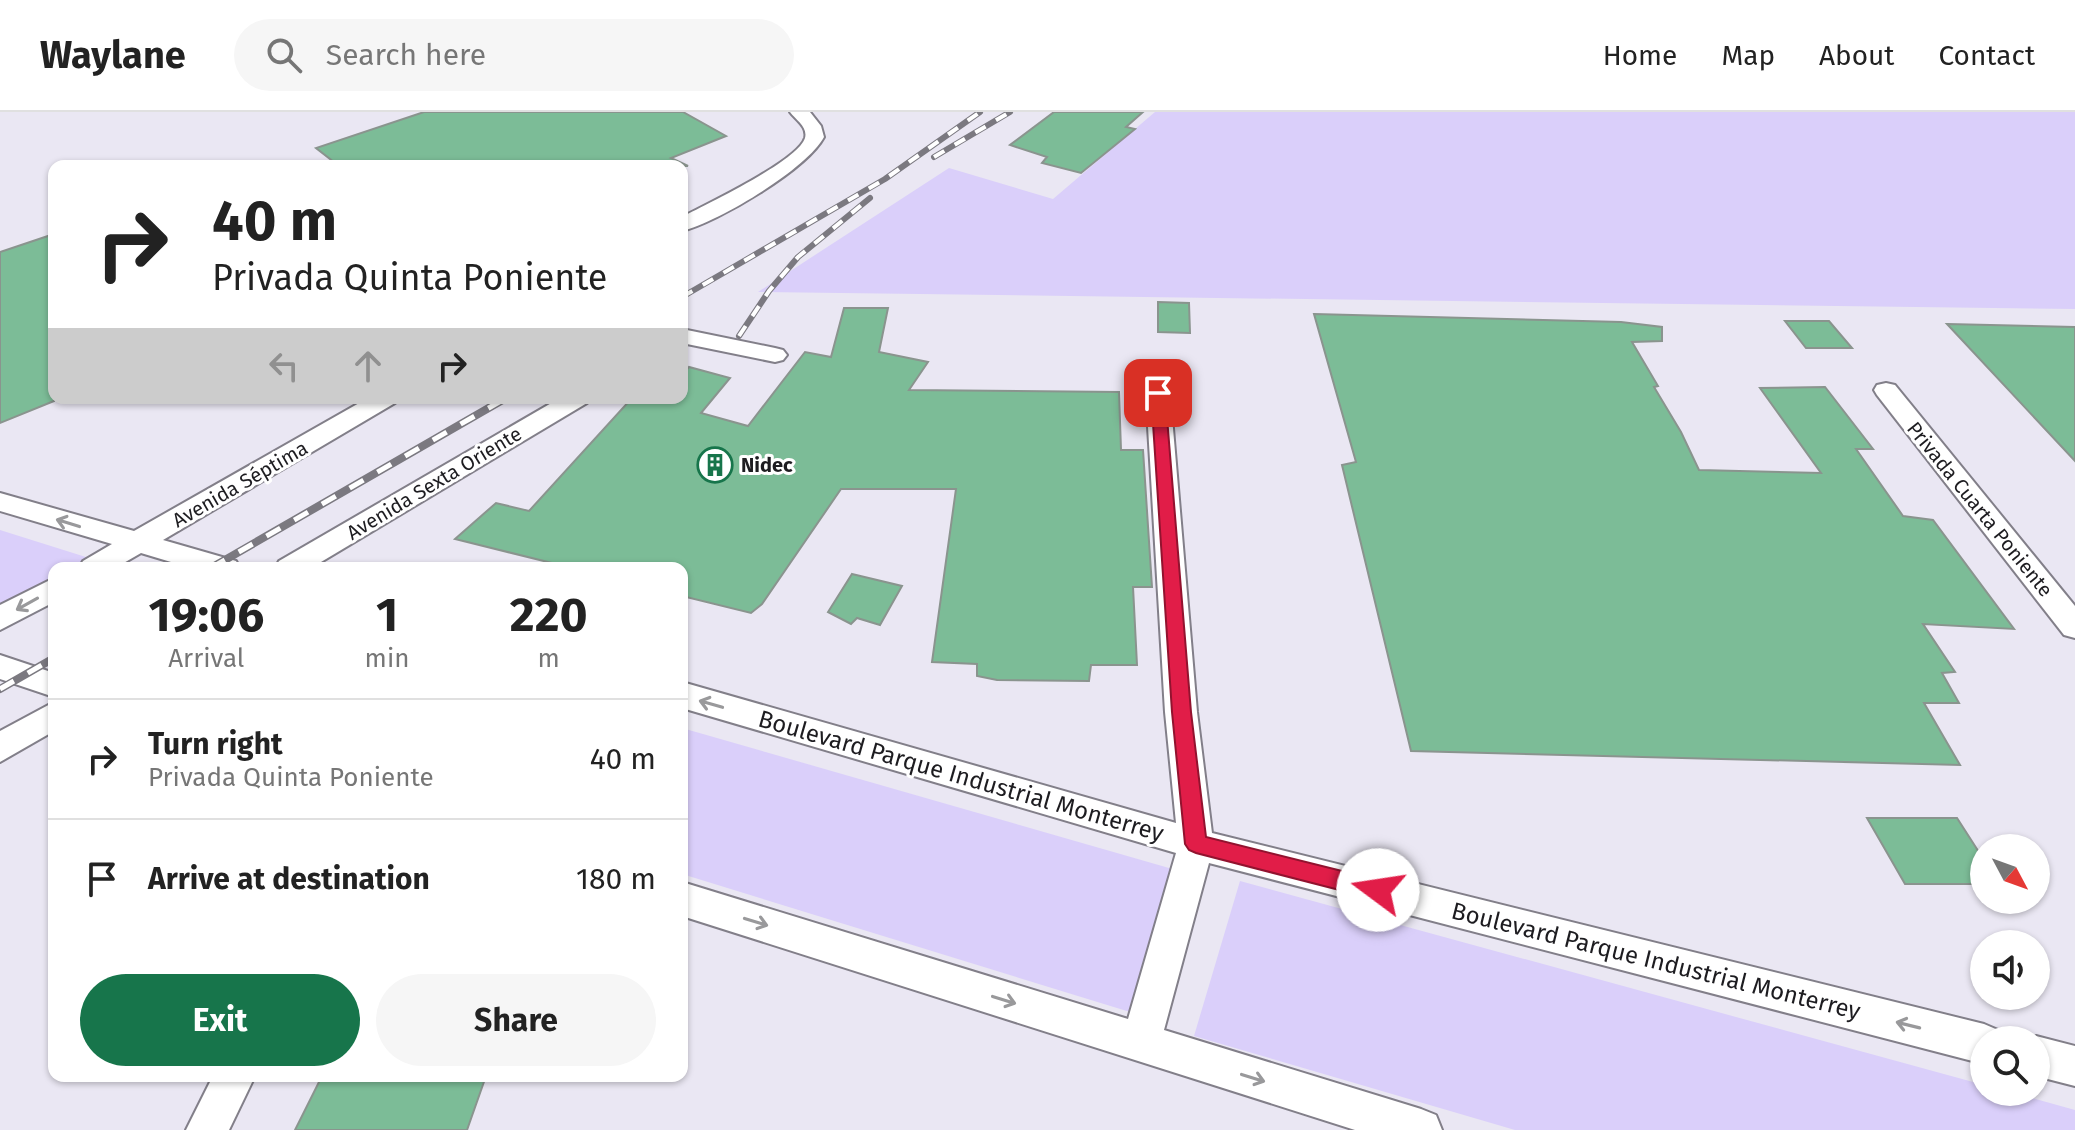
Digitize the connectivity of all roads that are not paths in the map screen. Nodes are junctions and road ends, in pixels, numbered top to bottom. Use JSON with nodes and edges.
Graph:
{"nodes":[{"id":1,"x":799,"y":112,"type":"edge"},
{"id":2,"x":688,"y":222,"type":"edge"},
{"id":3,"x":688,"y":337,"type":"edge"},
{"id":4,"x":775,"y":355,"type":"dead end"},
{"id":5,"x":1886,"y":390,"type":"dead end"},
{"id":6,"x":1158,"y":393,"type":"dead end"},
{"id":7,"x":376,"y":404,"type":"edge"},
{"id":8,"x":568,"y":404,"type":"edge"},
{"id":9,"x":0,"y":502,"type":"edge"},
{"id":10,"x":137,"y":544,"type":"junction"},
{"id":11,"x":104,"y":562,"type":"edge"},
{"id":12,"x":204,"y":562,"type":"edge"},
{"id":13,"x":299,"y":562,"type":"edge"},
{"id":14,"x":48,"y":592,"type":"edge"},
{"id":15,"x":0,"y":619,"type":"edge"},
{"id":16,"x":2075,"y":627,"type":"edge"},
{"id":17,"x":0,"y":667,"type":"edge"},
{"id":18,"x":48,"y":683,"type":"edge"},
{"id":19,"x":688,"y":697,"type":"edge"},
{"id":20,"x":48,"y":719,"type":"edge"},
{"id":21,"x":0,"y":748,"type":"edge"},
{"id":22,"x":1196,"y":844,"type":"junction"},
{"id":23,"x":688,"y":901,"type":"edge"},
{"id":24,"x":1970,"y":1040,"type":"edge"},
{"id":25,"x":1141,"y":1043,"type":"junction"},
{"id":26,"x":2050,"y":1060,"type":"edge"},
{"id":27,"x":2075,"y":1066,"type":"edge"},
{"id":28,"x":232,"y":1082,"type":"edge"},
{"id":29,"x":207,"y":1130,"type":"edge"},
{"id":30,"x":1421,"y":1130,"type":"edge"}],
"edges":[{"from":1,"to":2,"type":"street"},
{"from":3,"to":4,"type":"street"},
{"from":5,"to":16,"type":"street","name":"Privada Cuarta Poniente"},
{"from":6,"to":22,"type":"street"},
{"from":7,"to":10,"type":"street","name":"Avenida Séptima"},
{"from":8,"to":13,"type":"street","name":"Avenida Sexta Oriente"},
{"from":10,"to":9,"type":"street","one_way":true},
{"from":10,"to":11,"type":"street","name":"Avenida Séptima"},
{"from":10,"to":12,"type":"street"},
{"from":14,"to":15,"type":"street","one_way":true},
{"from":17,"to":18,"type":"street"},
{"from":22,"to":19,"type":"street","name":"Boulevard Parque Industrial Monterrey","one_way":true},
{"from":20,"to":21,"type":"street"},
{"from":24,"to":22,"type":"street","name":"Boulevard Parque Industrial Monterrey","one_way":true},
{"from":22,"to":25,"type":"street"},
{"from":23,"to":25,"type":"street","one_way":true},
{"from":25,"to":30,"type":"street","one_way":true},
{"from":26,"to":27,"type":"street"},
{"from":28,"to":29,"type":"street"}]}
